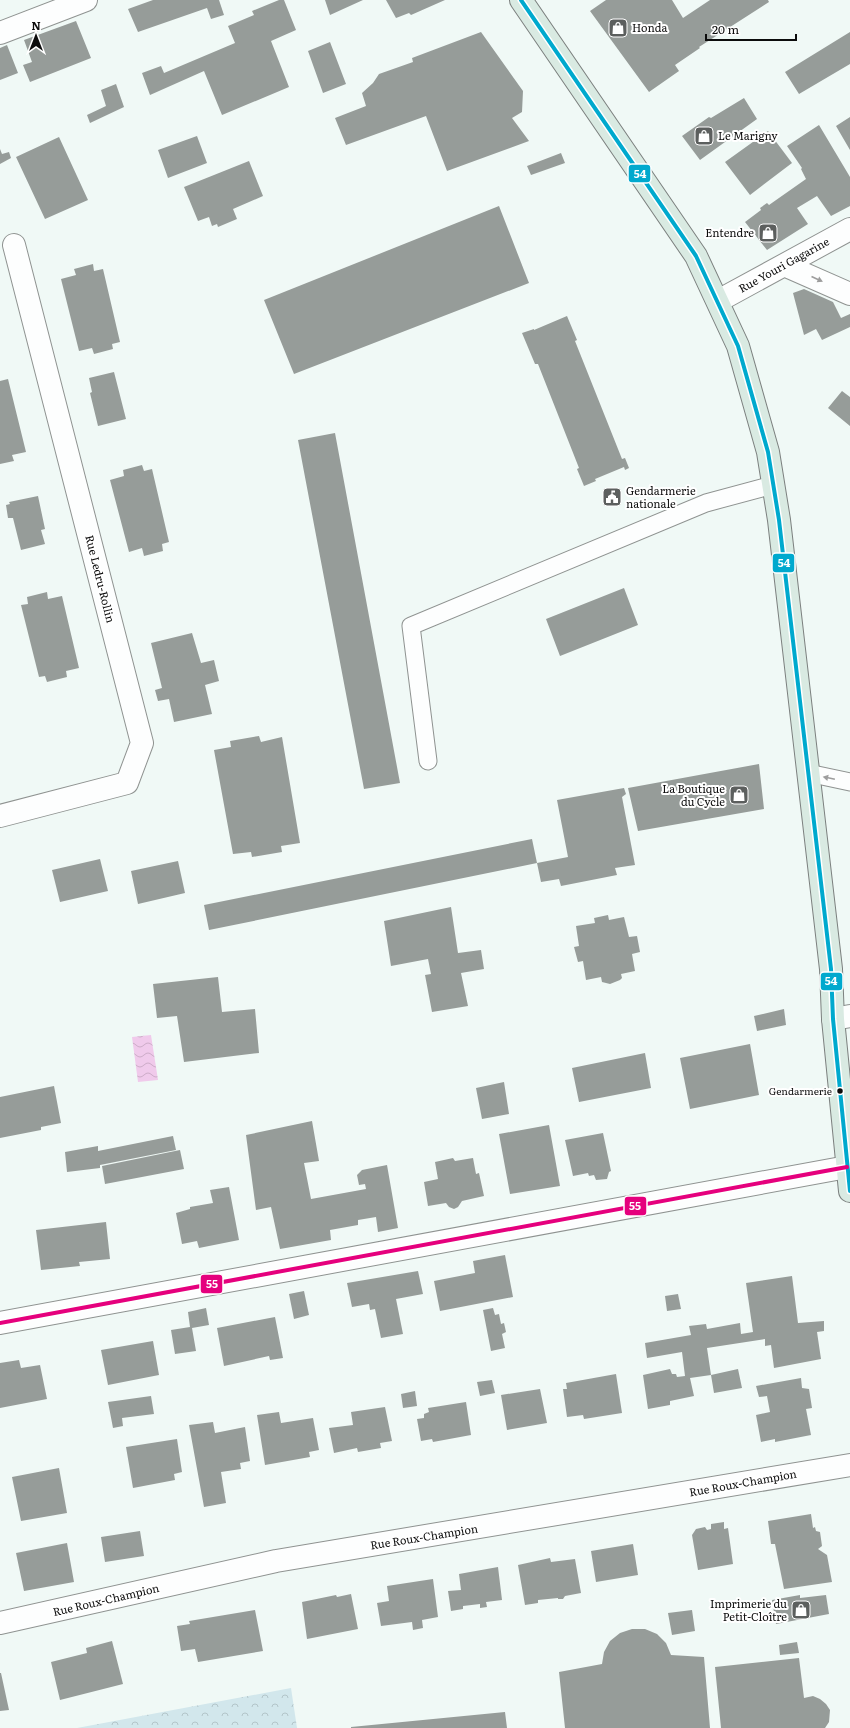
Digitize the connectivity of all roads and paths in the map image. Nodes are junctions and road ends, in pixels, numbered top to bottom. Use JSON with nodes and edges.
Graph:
{"nodes":[{"id":1,"x":86,"y":0,"type":"edge"},
{"id":2,"x":521,"y":0,"type":"edge"},
{"id":3,"x":0,"y":32,"type":"edge"},
{"id":4,"x":850,"y":229,"type":"edge"},
{"id":5,"x":14,"y":245,"type":"dead end"},
{"id":6,"x":784,"y":265,"type":"junction"},
{"id":7,"x":850,"y":294,"type":"edge"},
{"id":8,"x":718,"y":301,"type":"junction"},
{"id":9,"x":773,"y":485,"type":"junction"},
{"id":10,"x":428,"y":761,"type":"dead end"},
{"id":11,"x":808,"y":773,"type":"junction"},
{"id":12,"x":850,"y":782,"type":"edge"},
{"id":13,"x":0,"y":816,"type":"edge"},
{"id":14,"x":842,"y":1018,"type":"edge"},
{"id":15,"x":848,"y":1167,"type":"junction"},
{"id":16,"x":850,"y":1191,"type":"edge"},
{"id":17,"x":0,"y":1323,"type":"edge"},
{"id":18,"x":850,"y":1465,"type":"edge"},
{"id":19,"x":0,"y":1624,"type":"edge"}],
"edges":[{"from":1,"to":3,"type":"street"},
{"from":2,"to":8,"type":"main road"},
{"from":4,"to":6,"type":"street","name":"Rue Youri Gagarine"},
{"from":5,"to":13,"type":"street","name":"Rue Ledru-Rollin"},
{"from":6,"to":7,"type":"street","one_way":true},
{"from":6,"to":8,"type":"street","name":"Rue Youri Gagarine"},
{"from":8,"to":9,"type":"main road"},
{"from":9,"to":10,"type":"lane"},
{"from":9,"to":11,"type":"main road"},
{"from":12,"to":11,"type":"lane","one_way":true},
{"from":11,"to":14,"type":"main road"},
{"from":14,"to":15,"type":"main road"},
{"from":15,"to":16,"type":"main road"},
{"from":15,"to":17,"type":"street"},
{"from":18,"to":19,"type":"street","name":"Rue Roux-Champion"}]}
